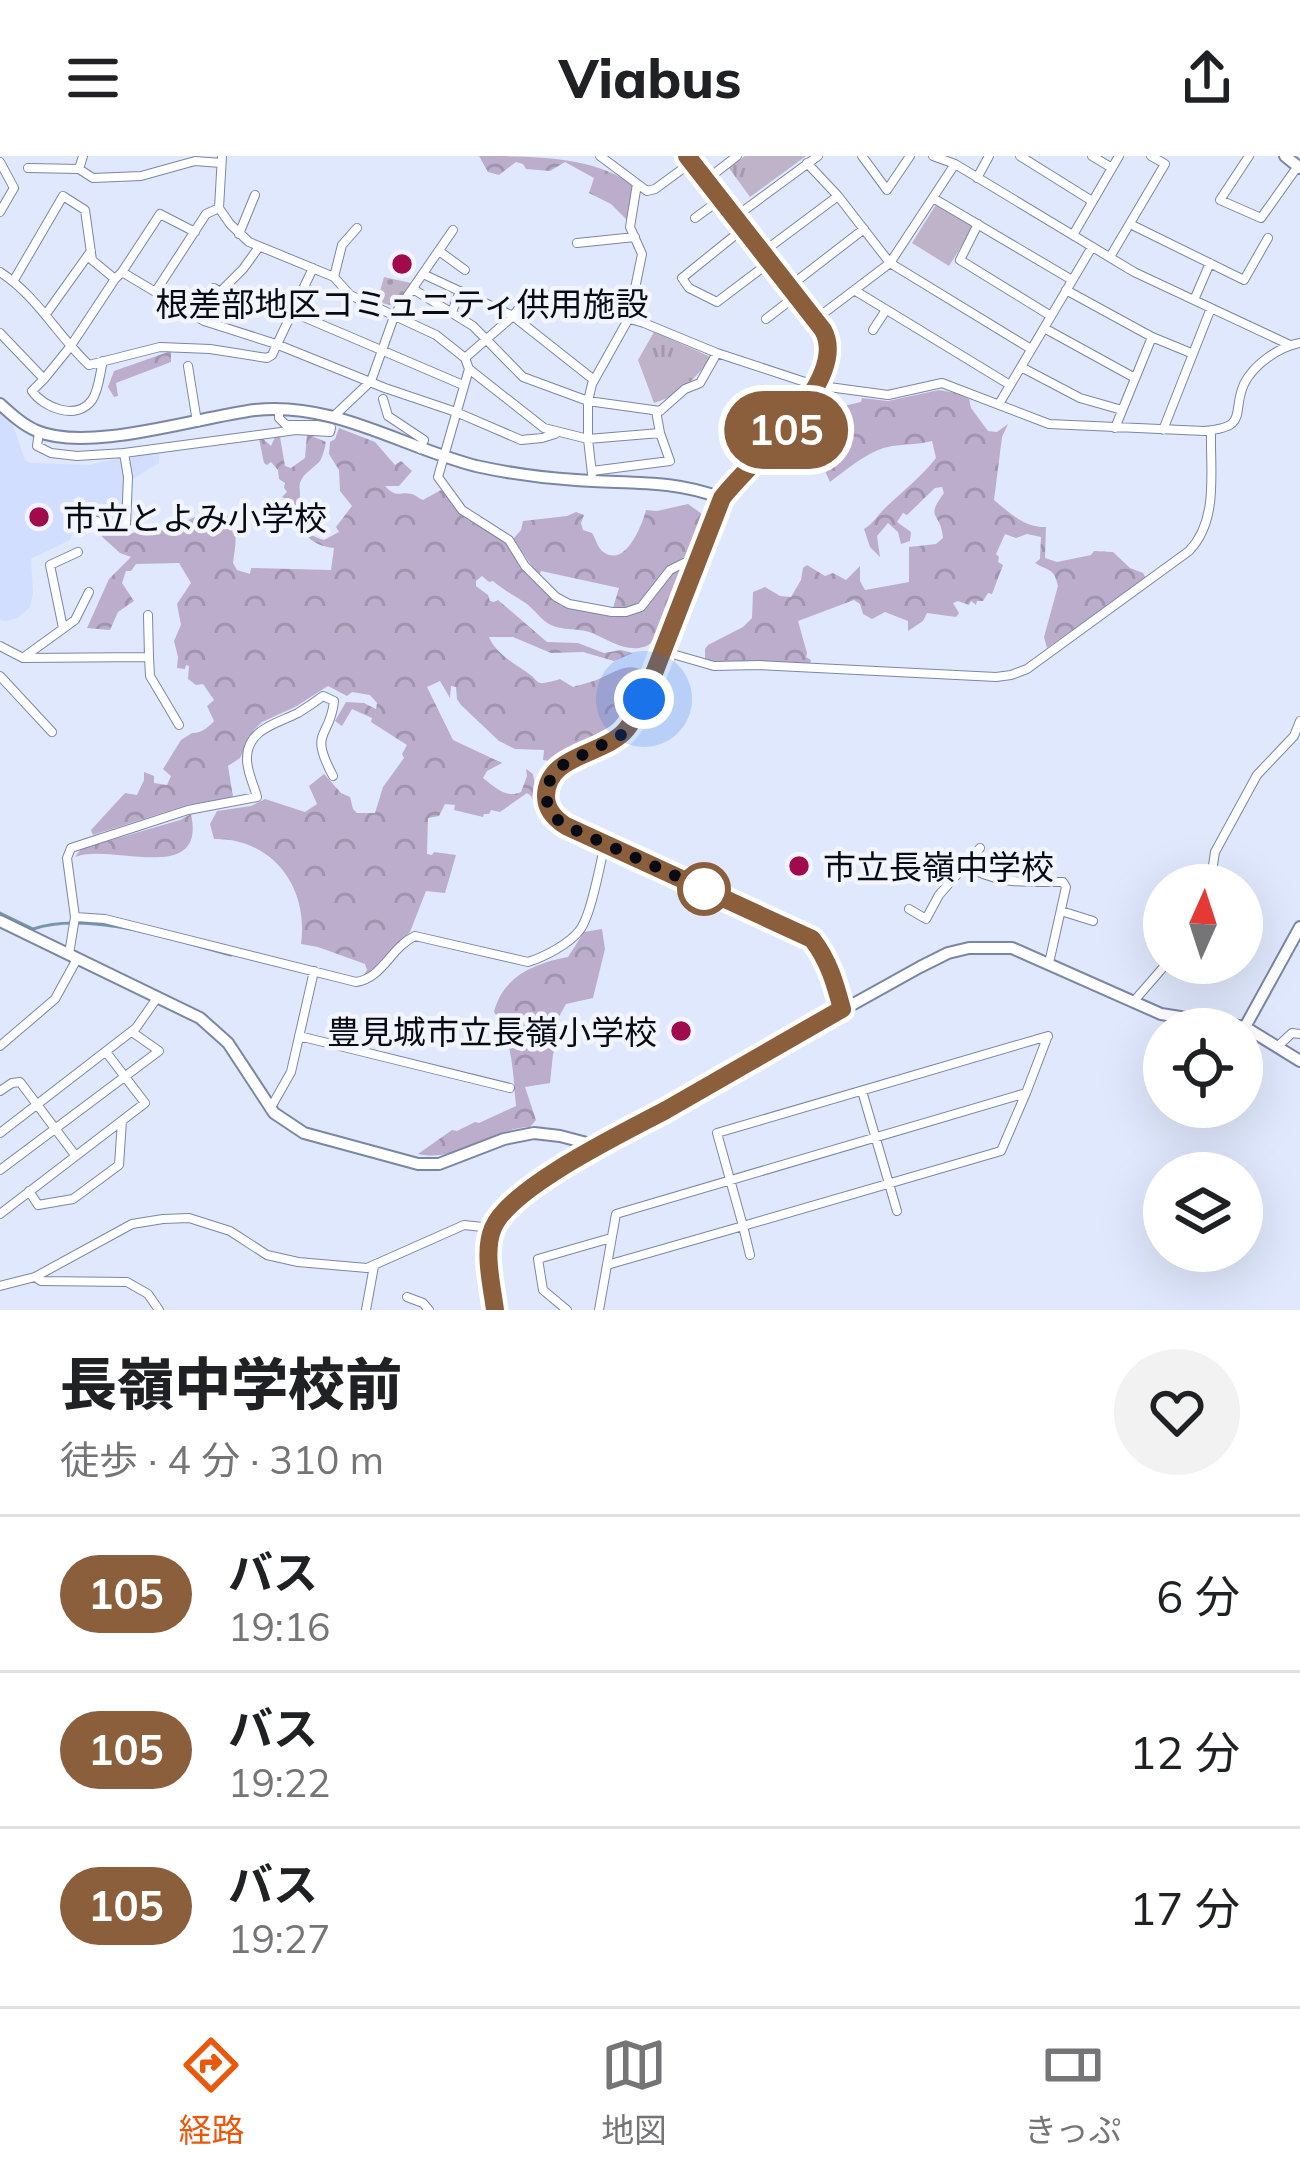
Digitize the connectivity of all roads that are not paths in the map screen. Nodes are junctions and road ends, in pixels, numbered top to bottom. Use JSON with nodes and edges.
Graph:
{"nodes":[{"id":1,"x":83,"y":156,"type":"edge"},
{"id":2,"x":600,"y":156,"type":"edge"},
{"id":3,"x":626,"y":156,"type":"edge"},
{"id":4,"x":737,"y":156,"type":"edge"},
{"id":5,"x":818,"y":156,"type":"edge"},
{"id":6,"x":862,"y":156,"type":"edge"},
{"id":7,"x":910,"y":156,"type":"edge"},
{"id":8,"x":933,"y":156,"type":"edge"},
{"id":9,"x":988,"y":156,"type":"edge"},
{"id":10,"x":1020,"y":156,"type":"edge"},
{"id":11,"x":1092,"y":156,"type":"edge"},
{"id":12,"x":1119,"y":156,"type":"edge"},
{"id":13,"x":1151,"y":156,"type":"edge"},
{"id":14,"x":1250,"y":156,"type":"edge"},
{"id":15,"x":1285,"y":156,"type":"edge"},
{"id":16,"x":222,"y":159,"type":"edge"},
{"id":17,"x":689,"y":159,"type":"edge"},
{"id":18,"x":0,"y":162,"type":"edge"},
{"id":19,"x":807,"y":163,"type":"junction"},
{"id":20,"x":955,"y":164,"type":"junction"},
{"id":21,"x":615,"y":165,"type":"junction"},
{"id":22,"x":1299,"y":167,"type":"edge"},
{"id":23,"x":28,"y":168,"type":"dead end"},
{"id":24,"x":1112,"y":168,"type":"junction"},
{"id":25,"x":80,"y":169,"type":"junction"},
{"id":26,"x":977,"y":178,"type":"junction"},
{"id":27,"x":706,"y":180,"type":"junction"},
{"id":28,"x":638,"y":184,"type":"junction"},
{"id":29,"x":255,"y":195,"type":"dead end"},
{"id":30,"x":838,"y":196,"type":"junction"},
{"id":31,"x":933,"y":198,"type":"junction"},
{"id":32,"x":721,"y":199,"type":"junction"},
{"id":33,"x":1092,"y":202,"type":"junction"},
{"id":34,"x":219,"y":208,"type":"junction"},
{"id":35,"x":0,"y":212,"type":"edge"},
{"id":36,"x":695,"y":218,"type":"dead end"},
{"id":37,"x":735,"y":218,"type":"junction"},
{"id":38,"x":978,"y":224,"type":"junction"},
{"id":39,"x":1130,"y":224,"type":"junction"},
{"id":40,"x":357,"y":228,"type":"dead end"},
{"id":41,"x":744,"y":229,"type":"junction"},
{"id":42,"x":864,"y":229,"type":"junction"},
{"id":43,"x":453,"y":230,"type":"dead end"},
{"id":44,"x":195,"y":232,"type":"junction"},
{"id":45,"x":239,"y":234,"type":"junction"},
{"id":46,"x":1072,"y":235,"type":"junction"},
{"id":47,"x":634,"y":237,"type":"junction"},
{"id":48,"x":1268,"y":238,"type":"dead end"},
{"id":49,"x":577,"y":243,"type":"dead end"},
{"id":50,"x":259,"y":247,"type":"junction"},
{"id":51,"x":1092,"y":247,"type":"junction"},
{"id":52,"x":92,"y":250,"type":"junction"},
{"id":53,"x":439,"y":251,"type":"junction"},
{"id":54,"x":766,"y":257,"type":"junction"},
{"id":55,"x":1110,"y":257,"type":"junction"},
{"id":56,"x":890,"y":263,"type":"junction"},
{"id":57,"x":1210,"y":263,"type":"junction"},
{"id":58,"x":313,"y":268,"type":"junction"},
{"id":59,"x":465,"y":270,"type":"dead end"},
{"id":60,"x":0,"y":272,"type":"edge"},
{"id":61,"x":423,"y":274,"type":"junction"},
{"id":62,"x":118,"y":276,"type":"junction"},
{"id":63,"x":334,"y":277,"type":"junction"},
{"id":64,"x":14,"y":280,"type":"junction"},
{"id":65,"x":1072,"y":280,"type":"junction"},
{"id":66,"x":412,"y":289,"type":"junction"},
{"id":67,"x":854,"y":290,"type":"junction"},
{"id":68,"x":1066,"y":290,"type":"junction"},
{"id":69,"x":156,"y":291,"type":"junction"},
{"id":70,"x":460,"y":291,"type":"junction"},
{"id":71,"x":794,"y":291,"type":"junction"},
{"id":72,"x":220,"y":292,"type":"junction"},
{"id":73,"x":1194,"y":300,"type":"junction"},
{"id":74,"x":1211,"y":308,"type":"junction"},
{"id":75,"x":886,"y":310,"type":"junction"},
{"id":76,"x":292,"y":312,"type":"junction"},
{"id":77,"x":452,"y":313,"type":"junction"},
{"id":78,"x":46,"y":314,"type":"junction"},
{"id":79,"x":395,"y":314,"type":"junction"},
{"id":80,"x":194,"y":315,"type":"junction"},
{"id":81,"x":513,"y":316,"type":"junction"},
{"id":82,"x":1051,"y":316,"type":"junction"},
{"id":83,"x":629,"y":317,"type":"junction"},
{"id":84,"x":766,"y":319,"type":"dead end"},
{"id":85,"x":816,"y":319,"type":"junction"},
{"id":86,"x":1044,"y":328,"type":"junction"},
{"id":87,"x":873,"y":330,"type":"dead end"},
{"id":88,"x":0,"y":333,"type":"edge"},
{"id":89,"x":1152,"y":337,"type":"junction"},
{"id":90,"x":487,"y":340,"type":"junction"},
{"id":91,"x":276,"y":344,"type":"junction"},
{"id":92,"x":1295,"y":344,"type":"edge"},
{"id":93,"x":70,"y":347,"type":"junction"},
{"id":94,"x":382,"y":349,"type":"junction"},
{"id":95,"x":1031,"y":349,"type":"junction"},
{"id":96,"x":717,"y":353,"type":"junction"},
{"id":97,"x":1191,"y":353,"type":"junction"},
{"id":98,"x":465,"y":358,"type":"junction"},
{"id":99,"x":103,"y":361,"type":"junction"},
{"id":100,"x":188,"y":367,"type":"dead end"},
{"id":101,"x":1021,"y":367,"type":"junction"},
{"id":102,"x":469,"y":369,"type":"junction"},
{"id":103,"x":1135,"y":378,"type":"junction"},
{"id":104,"x":44,"y":379,"type":"junction"},
{"id":105,"x":594,"y":380,"type":"junction"},
{"id":106,"x":371,"y":381,"type":"junction"},
{"id":107,"x":814,"y":385,"type":"junction"},
{"id":108,"x":1010,"y":385,"type":"junction"},
{"id":109,"x":463,"y":386,"type":"junction"},
{"id":110,"x":383,"y":399,"type":"dead end"},
{"id":111,"x":587,"y":401,"type":"junction"},
{"id":112,"x":0,"y":404,"type":"edge"},
{"id":113,"x":999,"y":404,"type":"junction"},
{"id":114,"x":279,"y":409,"type":"junction"},
{"id":115,"x":1123,"y":410,"type":"junction"},
{"id":116,"x":656,"y":411,"type":"junction"},
{"id":117,"x":456,"y":412,"type":"junction"},
{"id":118,"x":334,"y":416,"type":"junction"},
{"id":119,"x":197,"y":422,"type":"junction"},
{"id":120,"x":1115,"y":428,"type":"junction"},
{"id":121,"x":1162,"y":430,"type":"junction"},
{"id":122,"x":1211,"y":430,"type":"junction"},
{"id":123,"x":39,"y":432,"type":"junction"},
{"id":124,"x":557,"y":433,"type":"junction"},
{"id":125,"x":660,"y":434,"type":"junction"},
{"id":126,"x":588,"y":439,"type":"junction"},
{"id":127,"x":420,"y":448,"type":"junction"},
{"id":128,"x":124,"y":453,"type":"junction"},
{"id":129,"x":443,"y":456,"type":"junction"},
{"id":130,"x":593,"y":476,"type":"junction"},
{"id":131,"x":722,"y":498,"type":"junction"},
{"id":132,"x":79,"y":515,"type":"dead end"},
{"id":133,"x":78,"y":552,"type":"dead end"},
{"id":134,"x":699,"y":556,"type":"junction"},
{"id":135,"x":89,"y":592,"type":"dead end"},
{"id":136,"x":148,"y":615,"type":"dead end"},
{"id":137,"x":63,"y":628,"type":"junction"},
{"id":138,"x":0,"y":646,"type":"edge"},
{"id":139,"x":662,"y":651,"type":"junction"},
{"id":140,"x":149,"y":657,"type":"junction"},
{"id":141,"x":23,"y":658,"type":"junction"},
{"id":142,"x":0,"y":676,"type":"edge"},
{"id":143,"x":1300,"y":721,"type":"edge"},
{"id":144,"x":179,"y":725,"type":"dead end"},
{"id":145,"x":52,"y":732,"type":"dead end"},
{"id":146,"x":333,"y":776,"type":"dead end"},
{"id":147,"x":605,"y":844,"type":"junction"},
{"id":148,"x":980,"y":848,"type":"dead end"},
{"id":149,"x":1213,"y":864,"type":"edge"},
{"id":150,"x":966,"y":865,"type":"junction"},
{"id":151,"x":909,"y":909,"type":"dead end"},
{"id":152,"x":1061,"y":911,"type":"junction"},
{"id":153,"x":75,"y":917,"type":"junction"},
{"id":154,"x":0,"y":921,"type":"edge"},
{"id":155,"x":1093,"y":921,"type":"dead end"},
{"id":156,"x":1300,"y":926,"type":"edge"},
{"id":157,"x":74,"y":956,"type":"junction"},
{"id":158,"x":1049,"y":963,"type":"junction"},
{"id":159,"x":314,"y":970,"type":"junction"},
{"id":160,"x":1149,"y":984,"type":"edge"},
{"id":161,"x":157,"y":997,"type":"junction"},
{"id":162,"x":1133,"y":1002,"type":"junction"},
{"id":163,"x":1147,"y":1008,"type":"edge"},
{"id":164,"x":1255,"y":1008,"type":"edge"},
{"id":165,"x":842,"y":1009,"type":"junction"},
{"id":166,"x":131,"y":1032,"type":"junction"},
{"id":167,"x":1300,"y":1034,"type":"edge"},
{"id":168,"x":299,"y":1036,"type":"junction"},
{"id":169,"x":1263,"y":1038,"type":"edge"},
{"id":170,"x":0,"y":1046,"type":"edge"},
{"id":171,"x":1278,"y":1046,"type":"junction"},
{"id":172,"x":106,"y":1052,"type":"junction"},
{"id":173,"x":1300,"y":1061,"type":"edge"},
{"id":174,"x":125,"y":1077,"type":"junction"},
{"id":175,"x":510,"y":1088,"type":"dead end"},
{"id":176,"x":0,"y":1091,"type":"edge"},
{"id":177,"x":862,"y":1091,"type":"junction"},
{"id":178,"x":1026,"y":1093,"type":"junction"},
{"id":179,"x":37,"y":1105,"type":"junction"},
{"id":180,"x":270,"y":1109,"type":"junction"},
{"id":181,"x":122,"y":1120,"type":"junction"},
{"id":182,"x":56,"y":1129,"type":"junction"},
{"id":183,"x":0,"y":1133,"type":"edge"},
{"id":184,"x":560,"y":1136,"type":"junction"},
{"id":185,"x":876,"y":1137,"type":"junction"},
{"id":186,"x":598,"y":1146,"type":"junction"},
{"id":187,"x":75,"y":1155,"type":"junction"},
{"id":188,"x":572,"y":1162,"type":"junction"},
{"id":189,"x":0,"y":1170,"type":"edge"},
{"id":190,"x":729,"y":1179,"type":"junction"},
{"id":191,"x":889,"y":1184,"type":"junction"},
{"id":192,"x":29,"y":1191,"type":"junction"},
{"id":193,"x":897,"y":1211,"type":"dead end"},
{"id":194,"x":0,"y":1214,"type":"edge"},
{"id":195,"x":743,"y":1226,"type":"junction"},
{"id":196,"x":492,"y":1228,"type":"junction"},
{"id":197,"x":611,"y":1238,"type":"junction"},
{"id":198,"x":750,"y":1255,"type":"dead end"},
{"id":199,"x":608,"y":1264,"type":"junction"},
{"id":200,"x":374,"y":1265,"type":"junction"},
{"id":201,"x":35,"y":1277,"type":"junction"},
{"id":202,"x":0,"y":1286,"type":"edge"},
{"id":203,"x":407,"y":1297,"type":"dead end"},
{"id":204,"x":159,"y":1310,"type":"edge"},
{"id":205,"x":366,"y":1310,"type":"edge"},
{"id":206,"x":429,"y":1310,"type":"edge"},
{"id":207,"x":495,"y":1310,"type":"edge"},
{"id":208,"x":567,"y":1310,"type":"edge"},
{"id":209,"x":599,"y":1310,"type":"edge"}],
"edges":[{"from":1,"to":25,"type":"street"},
{"from":2,"to":21,"type":"street"},
{"from":3,"to":21,"type":"street"},
{"from":4,"to":27,"type":"street"},
{"from":5,"to":19,"type":"street"},
{"from":6,"to":7,"type":"street"},
{"from":8,"to":20,"type":"street"},
{"from":9,"to":26,"type":"street"},
{"from":10,"to":33,"type":"street"},
{"from":11,"to":24,"type":"street"},
{"from":12,"to":24,"type":"street"},
{"from":13,"to":39,"type":"street"},
{"from":14,"to":22,"type":"street"},
{"from":15,"to":22,"type":"street"},
{"from":16,"to":25,"type":"street"},
{"from":16,"to":34,"type":"street"},
{"from":17,"to":27,"type":"street"},
{"from":17,"to":28,"type":"street"},
{"from":18,"to":35,"type":"street"},
{"from":19,"to":30,"type":"street"},
{"from":19,"to":37,"type":"street"},
{"from":20,"to":26,"type":"street"},
{"from":20,"to":31,"type":"street"},
{"from":21,"to":28,"type":"street"},
{"from":23,"to":25,"type":"street"},
{"from":24,"to":33,"type":"street"},
{"from":26,"to":46,"type":"street"},
{"from":27,"to":32,"type":"street"},
{"from":28,"to":47,"type":"street"},
{"from":29,"to":45,"type":"street"},
{"from":30,"to":42,"type":"street"},
{"from":30,"to":54,"type":"street"},
{"from":31,"to":38,"type":"street"},
{"from":31,"to":56,"type":"street"},
{"from":32,"to":36,"type":"street"},
{"from":32,"to":37,"type":"street"},
{"from":33,"to":46,"type":"street"},
{"from":34,"to":44,"type":"street"},
{"from":34,"to":45,"type":"street"},
{"from":37,"to":41,"type":"street"},
{"from":38,"to":65,"type":"street"},
{"from":38,"to":82,"type":"street"},
{"from":39,"to":55,"type":"street"},
{"from":39,"to":57,"type":"street"},
{"from":40,"to":63,"type":"street"},
{"from":41,"to":54,"type":"street"},
{"from":41,"to":54,"type":"street"},
{"from":42,"to":56,"type":"street"},
{"from":42,"to":71,"type":"street"},
{"from":43,"to":53,"type":"street"},
{"from":44,"to":62,"type":"street"},
{"from":44,"to":69,"type":"street"},
{"from":45,"to":50,"type":"street"},
{"from":46,"to":51,"type":"street"},
{"from":47,"to":49,"type":"street"},
{"from":47,"to":83,"type":"street"},
{"from":48,"to":57,"type":"street"},
{"from":50,"to":58,"type":"street"},
{"from":50,"to":72,"type":"street"},
{"from":51,"to":55,"type":"street"},
{"from":51,"to":65,"type":"street"},
{"from":52,"to":62,"type":"street"},
{"from":52,"to":64,"type":"street"},
{"from":52,"to":78,"type":"street"},
{"from":53,"to":59,"type":"street"},
{"from":53,"to":61,"type":"street"},
{"from":54,"to":71,"type":"street"},
{"from":55,"to":73,"type":"street"},
{"from":56,"to":67,"type":"street"},
{"from":56,"to":95,"type":"street"},
{"from":57,"to":73,"type":"street"},
{"from":58,"to":63,"type":"street"},
{"from":58,"to":76,"type":"street"},
{"from":60,"to":64,"type":"street"},
{"from":61,"to":66,"type":"street"},
{"from":61,"to":70,"type":"street"},
{"from":62,"to":69,"type":"street"},
{"from":62,"to":93,"type":"street"},
{"from":63,"to":79,"type":"street"},
{"from":64,"to":78,"type":"street"},
{"from":65,"to":68,"type":"street"},
{"from":66,"to":77,"type":"street"},
{"from":66,"to":79,"type":"street"},
{"from":67,"to":75,"type":"street"},
{"from":67,"to":85,"type":"street"},
{"from":68,"to":82,"type":"street"},
{"from":68,"to":89,"type":"street"},
{"from":69,"to":80,"type":"street"},
{"from":70,"to":77,"type":"street"},
{"from":70,"to":81,"type":"street"},
{"from":71,"to":84,"type":"street"},
{"from":71,"to":85,"type":"street"},
{"from":72,"to":76,"type":"street"},
{"from":72,"to":80,"type":"street"},
{"from":73,"to":74,"type":"street"},
{"from":74,"to":92,"type":"street"},
{"from":74,"to":97,"type":"street"},
{"from":75,"to":87,"type":"street"},
{"from":75,"to":108,"type":"street"},
{"from":76,"to":91,"type":"street"},
{"from":76,"to":94,"type":"street"},
{"from":77,"to":90,"type":"street"},
{"from":78,"to":93,"type":"street"},
{"from":79,"to":94,"type":"street"},
{"from":79,"to":98,"type":"street"},
{"from":80,"to":91,"type":"street"},
{"from":81,"to":83,"type":"street"},
{"from":81,"to":90,"type":"street"},
{"from":81,"to":105,"type":"street"},
{"from":82,"to":86,"type":"street"},
{"from":83,"to":96,"type":"street"},
{"from":83,"to":105,"type":"street"},
{"from":85,"to":107,"type":"street"},
{"from":86,"to":95,"type":"street"},
{"from":86,"to":103,"type":"street"},
{"from":88,"to":104,"type":"street"},
{"from":89,"to":97,"type":"street"},
{"from":89,"to":103,"type":"street"},
{"from":90,"to":98,"type":"street"},
{"from":90,"to":111,"type":"street"},
{"from":91,"to":99,"type":"street"},
{"from":91,"to":106,"type":"street"},
{"from":92,"to":122,"type":"street"},
{"from":93,"to":99,"type":"street"},
{"from":93,"to":104,"type":"street"},
{"from":94,"to":106,"type":"street"},
{"from":94,"to":109,"type":"street"},
{"from":95,"to":101,"type":"street"},
{"from":96,"to":107,"type":"street"},
{"from":96,"to":116,"type":"street"},
{"from":97,"to":121,"type":"street"},
{"from":98,"to":102,"type":"street"},
{"from":99,"to":104,"type":"street"},
{"from":100,"to":119,"type":"street"},
{"from":101,"to":108,"type":"street"},
{"from":101,"to":115,"type":"street"},
{"from":102,"to":109,"type":"street"},
{"from":102,"to":124,"type":"street"},
{"from":103,"to":115,"type":"street"},
{"from":105,"to":111,"type":"street"},
{"from":106,"to":117,"type":"street"},
{"from":106,"to":118,"type":"street"},
{"from":107,"to":113,"type":"street"},
{"from":107,"to":131,"type":"street"},
{"from":108,"to":113,"type":"street"},
{"from":109,"to":117,"type":"street"},
{"from":110,"to":127,"type":"street"},
{"from":111,"to":116,"type":"street"},
{"from":111,"to":126,"type":"street"},
{"from":112,"to":123,"type":"street"},
{"from":113,"to":120,"type":"street"},
{"from":114,"to":118,"type":"street"},
{"from":114,"to":119,"type":"street"},
{"from":114,"to":128,"type":"street"},
{"from":115,"to":120,"type":"street"},
{"from":116,"to":125,"type":"street"},
{"from":117,"to":124,"type":"street"},
{"from":117,"to":129,"type":"street"},
{"from":118,"to":127,"type":"street"},
{"from":119,"to":123,"type":"street"},
{"from":120,"to":121,"type":"street"},
{"from":121,"to":122,"type":"street"},
{"from":122,"to":139,"type":"street"},
{"from":123,"to":128,"type":"street"},
{"from":124,"to":126,"type":"street"},
{"from":125,"to":126,"type":"street"},
{"from":125,"to":130,"type":"street"},
{"from":126,"to":130,"type":"street"},
{"from":127,"to":129,"type":"street"},
{"from":128,"to":132,"type":"street"},
{"from":129,"to":130,"type":"street"},
{"from":129,"to":134,"type":"street"},
{"from":130,"to":131,"type":"street"},
{"from":131,"to":134,"type":"street"},
{"from":133,"to":137,"type":"street"},
{"from":134,"to":139,"type":"street"},
{"from":135,"to":137,"type":"street"},
{"from":136,"to":140,"type":"street"},
{"from":137,"to":141,"type":"street"},
{"from":138,"to":141,"type":"street"},
{"from":139,"to":147,"type":"street"},
{"from":140,"to":141,"type":"street"},
{"from":140,"to":144,"type":"street"},
{"from":142,"to":145,"type":"street"},
{"from":143,"to":149,"type":"street"},
{"from":146,"to":153,"type":"street"},
{"from":147,"to":159,"type":"street"},
{"from":147,"to":165,"type":"street"},
{"from":148,"to":150,"type":"street"},
{"from":150,"to":151,"type":"street"},
{"from":150,"to":152,"type":"street"},
{"from":152,"to":155,"type":"street"},
{"from":152,"to":158,"type":"street"},
{"from":153,"to":157,"type":"street"},
{"from":153,"to":159,"type":"street"},
{"from":154,"to":157,"type":"street"},
{"from":156,"to":164,"type":"street"},
{"from":157,"to":161,"type":"street"},
{"from":157,"to":170,"type":"street"},
{"from":158,"to":162,"type":"street"},
{"from":158,"to":165,"type":"street"},
{"from":159,"to":168,"type":"street"},
{"from":160,"to":162,"type":"street"},
{"from":161,"to":166,"type":"street"},
{"from":161,"to":180,"type":"street"},
{"from":162,"to":163,"type":"street"},
{"from":165,"to":186,"type":"street"},
{"from":166,"to":172,"type":"street"},
{"from":166,"to":174,"type":"street"},
{"from":167,"to":171,"type":"street"},
{"from":168,"to":175,"type":"street"},
{"from":168,"to":180,"type":"street"},
{"from":169,"to":171,"type":"street"},
{"from":171,"to":173,"type":"street"},
{"from":172,"to":174,"type":"street"},
{"from":172,"to":179,"type":"street"},
{"from":174,"to":181,"type":"street"},
{"from":174,"to":182,"type":"street"},
{"from":176,"to":179,"type":"street"},
{"from":177,"to":178,"type":"street"},
{"from":177,"to":185,"type":"street"},
{"from":177,"to":190,"type":"street"},
{"from":178,"to":185,"type":"street"},
{"from":178,"to":191,"type":"street"},
{"from":179,"to":182,"type":"street"},
{"from":179,"to":183,"type":"street"},
{"from":180,"to":184,"type":"street"},
{"from":181,"to":187,"type":"street"},
{"from":181,"to":192,"type":"street"},
{"from":182,"to":187,"type":"street"},
{"from":182,"to":189,"type":"street"},
{"from":184,"to":186,"type":"street"},
{"from":184,"to":188,"type":"street"},
{"from":185,"to":190,"type":"street"},
{"from":185,"to":191,"type":"street"},
{"from":186,"to":188,"type":"street"},
{"from":187,"to":192,"type":"street"},
{"from":188,"to":196,"type":"street"},
{"from":190,"to":195,"type":"street"},
{"from":190,"to":197,"type":"street"},
{"from":191,"to":193,"type":"street"},
{"from":191,"to":195,"type":"street"},
{"from":192,"to":194,"type":"street"},
{"from":195,"to":198,"type":"street"},
{"from":195,"to":199,"type":"street"},
{"from":196,"to":200,"type":"street"},
{"from":196,"to":207,"type":"street"},
{"from":197,"to":199,"type":"street"},
{"from":197,"to":208,"type":"street"},
{"from":199,"to":209,"type":"street"},
{"from":200,"to":201,"type":"street"},
{"from":200,"to":205,"type":"street"},
{"from":201,"to":202,"type":"street"},
{"from":201,"to":204,"type":"street"},
{"from":203,"to":206,"type":"street"}]}
